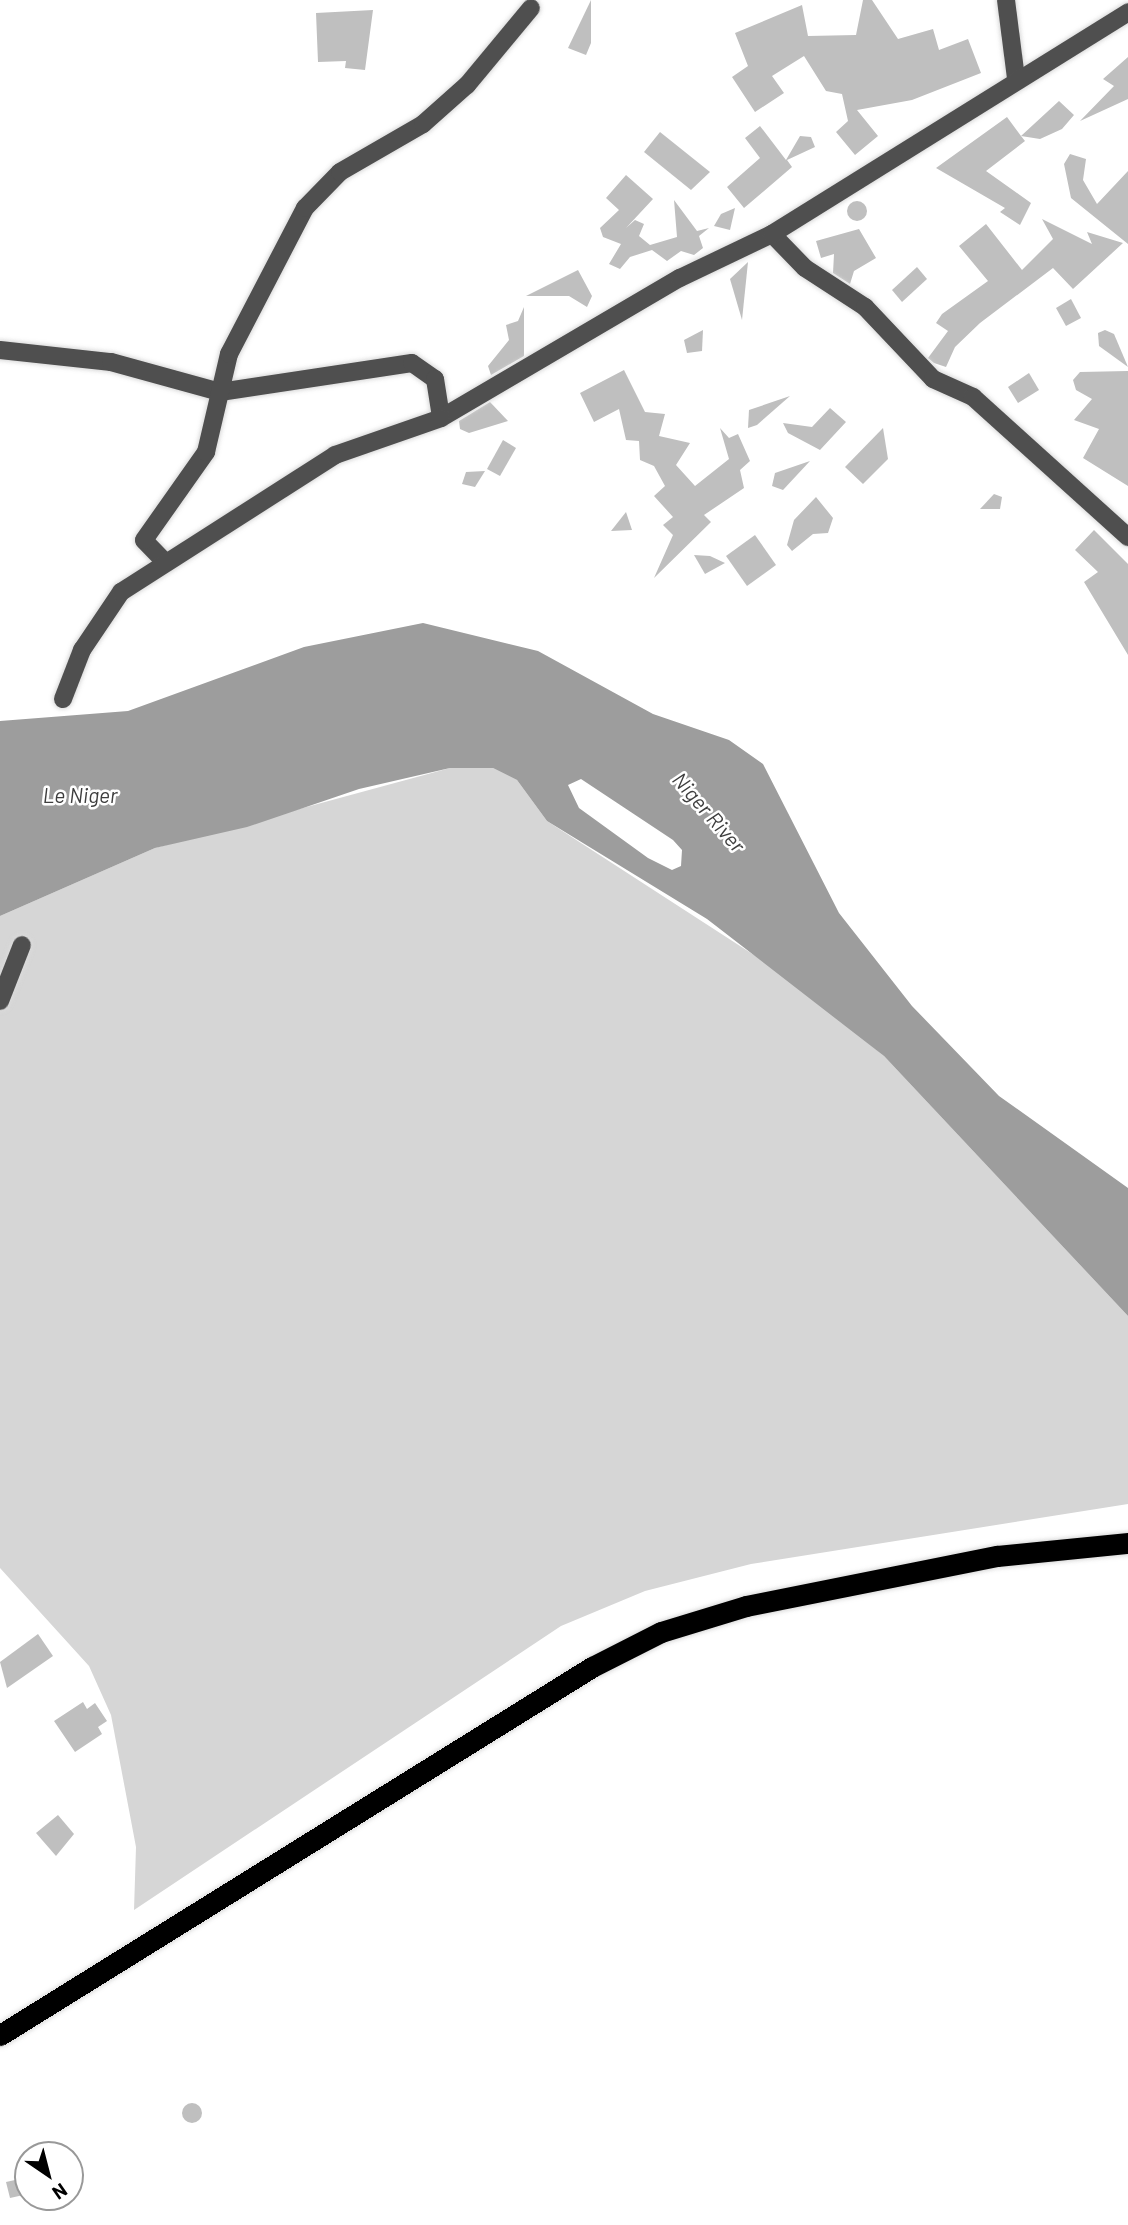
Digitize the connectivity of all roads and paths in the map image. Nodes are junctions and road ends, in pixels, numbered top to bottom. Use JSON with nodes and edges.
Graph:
{"nodes":[{"id":1,"x":1006,"y":0,"type":"edge"},
{"id":2,"x":531,"y":8,"type":"dead end"},
{"id":3,"x":1128,"y":12,"type":"edge"},
{"id":4,"x":1016,"y":78,"type":"junction"},
{"id":5,"x":772,"y":234,"type":"junction"},
{"id":6,"x":0,"y":350,"type":"edge"},
{"id":7,"x":220,"y":391,"type":"junction"},
{"id":8,"x":441,"y":418,"type":"junction"},
{"id":9,"x":1128,"y":537,"type":"edge"},
{"id":10,"x":165,"y":562,"type":"junction"},
{"id":11,"x":64,"y":699,"type":"dead end"},
{"id":12,"x":22,"y":945,"type":"dead end"},
{"id":13,"x":0,"y":1001,"type":"edge"},
{"id":14,"x":1128,"y":1543,"type":"edge"},
{"id":15,"x":0,"y":2035,"type":"edge"}],
"edges":[{"from":1,"to":4,"type":"street"},
{"from":2,"to":7,"type":"street"},
{"from":3,"to":4,"type":"street"},
{"from":4,"to":5,"type":"street"},
{"from":5,"to":8,"type":"street"},
{"from":5,"to":9,"type":"street"},
{"from":6,"to":7,"type":"street"},
{"from":7,"to":8,"type":"street"},
{"from":7,"to":10,"type":"street"},
{"from":8,"to":10,"type":"street"},
{"from":10,"to":11,"type":"street"},
{"from":12,"to":13,"type":"street"},
{"from":14,"to":15,"type":"highway"}]}
